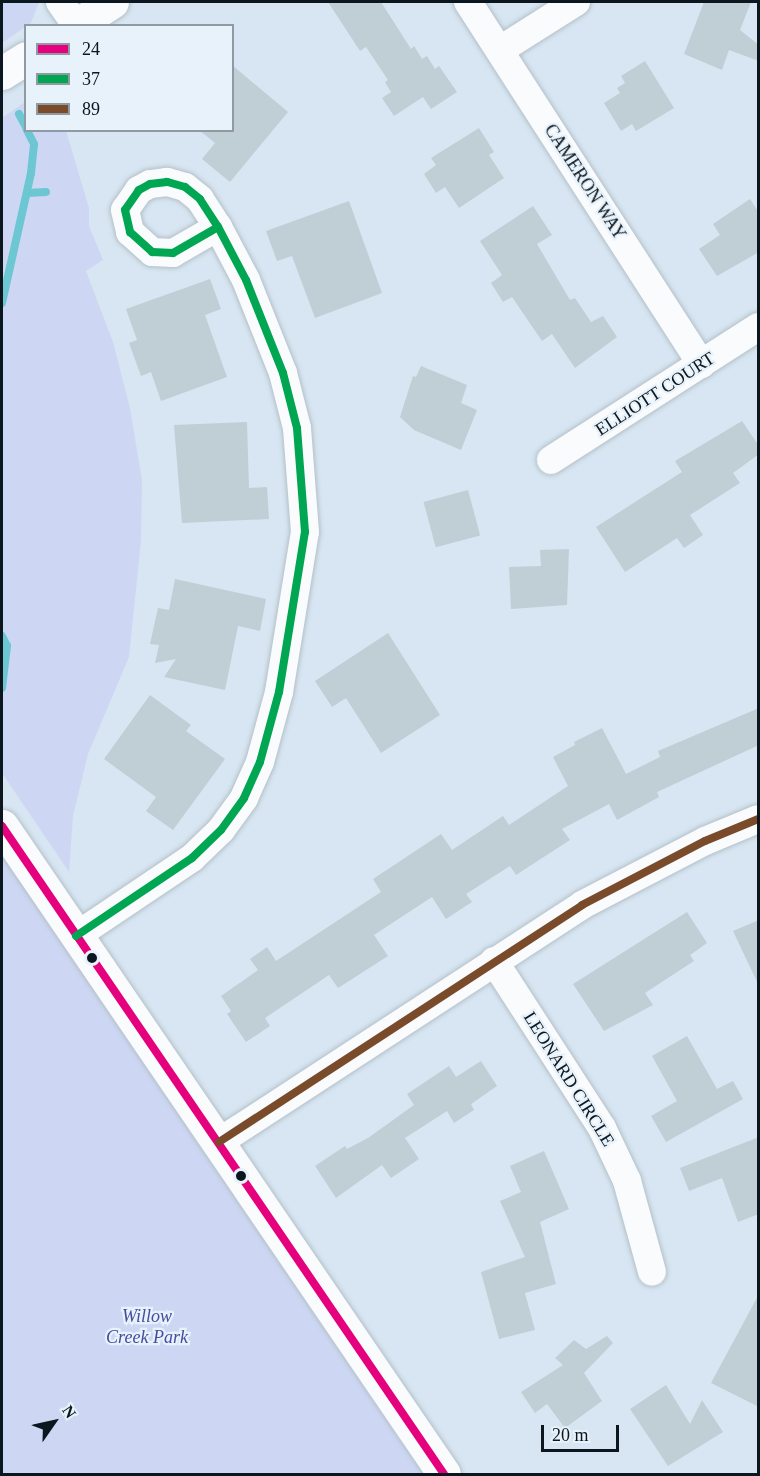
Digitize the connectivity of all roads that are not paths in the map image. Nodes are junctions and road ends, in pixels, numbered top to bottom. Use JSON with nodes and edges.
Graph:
{"nodes":[{"id":1,"x":60,"y":2,"type":"edge"},
{"id":2,"x":112,"y":2,"type":"edge"},
{"id":3,"x":468,"y":2,"type":"edge"},
{"id":4,"x":576,"y":2,"type":"edge"},
{"id":5,"x":75,"y":24,"type":"edge"},
{"id":6,"x":78,"y":24,"type":"edge"},
{"id":7,"x":500,"y":50,"type":"junction"},
{"id":8,"x":24,"y":59,"type":"edge"},
{"id":9,"x":2,"y":74,"type":"edge"},
{"id":10,"x":218,"y":227,"type":"dead end"},
{"id":11,"x":759,"y":327,"type":"edge"},
{"id":12,"x":702,"y":364,"type":"junction"},
{"id":13,"x":551,"y":460,"type":"dead end"},
{"id":14,"x":759,"y":819,"type":"edge"},
{"id":15,"x":2,"y":826,"type":"edge"},
{"id":16,"x":76,"y":936,"type":"junction"},
{"id":17,"x":494,"y":961,"type":"junction"},
{"id":18,"x":219,"y":1142,"type":"junction"},
{"id":19,"x":652,"y":1272,"type":"dead end"},
{"id":20,"x":444,"y":1474,"type":"edge"}],
"edges":[{"from":1,"to":5,"type":"street"},
{"from":2,"to":6,"type":"street"},
{"from":3,"to":7,"type":"street","name":"CAMERON WAY"},
{"from":4,"to":7,"type":"street"},
{"from":7,"to":12,"type":"street","name":"CAMERON WAY"},
{"from":8,"to":9,"type":"street"},
{"from":10,"to":16,"type":"street"},
{"from":11,"to":12,"type":"street","name":"ELLIOTT COURT"},
{"from":12,"to":13,"type":"street","name":"ELLIOTT COURT"},
{"from":14,"to":17,"type":"street"},
{"from":15,"to":16,"type":"street"},
{"from":16,"to":18,"type":"street"},
{"from":17,"to":18,"type":"street"},
{"from":17,"to":19,"type":"street","name":"LEONARD CIRCLE"},
{"from":18,"to":20,"type":"street"}]}
